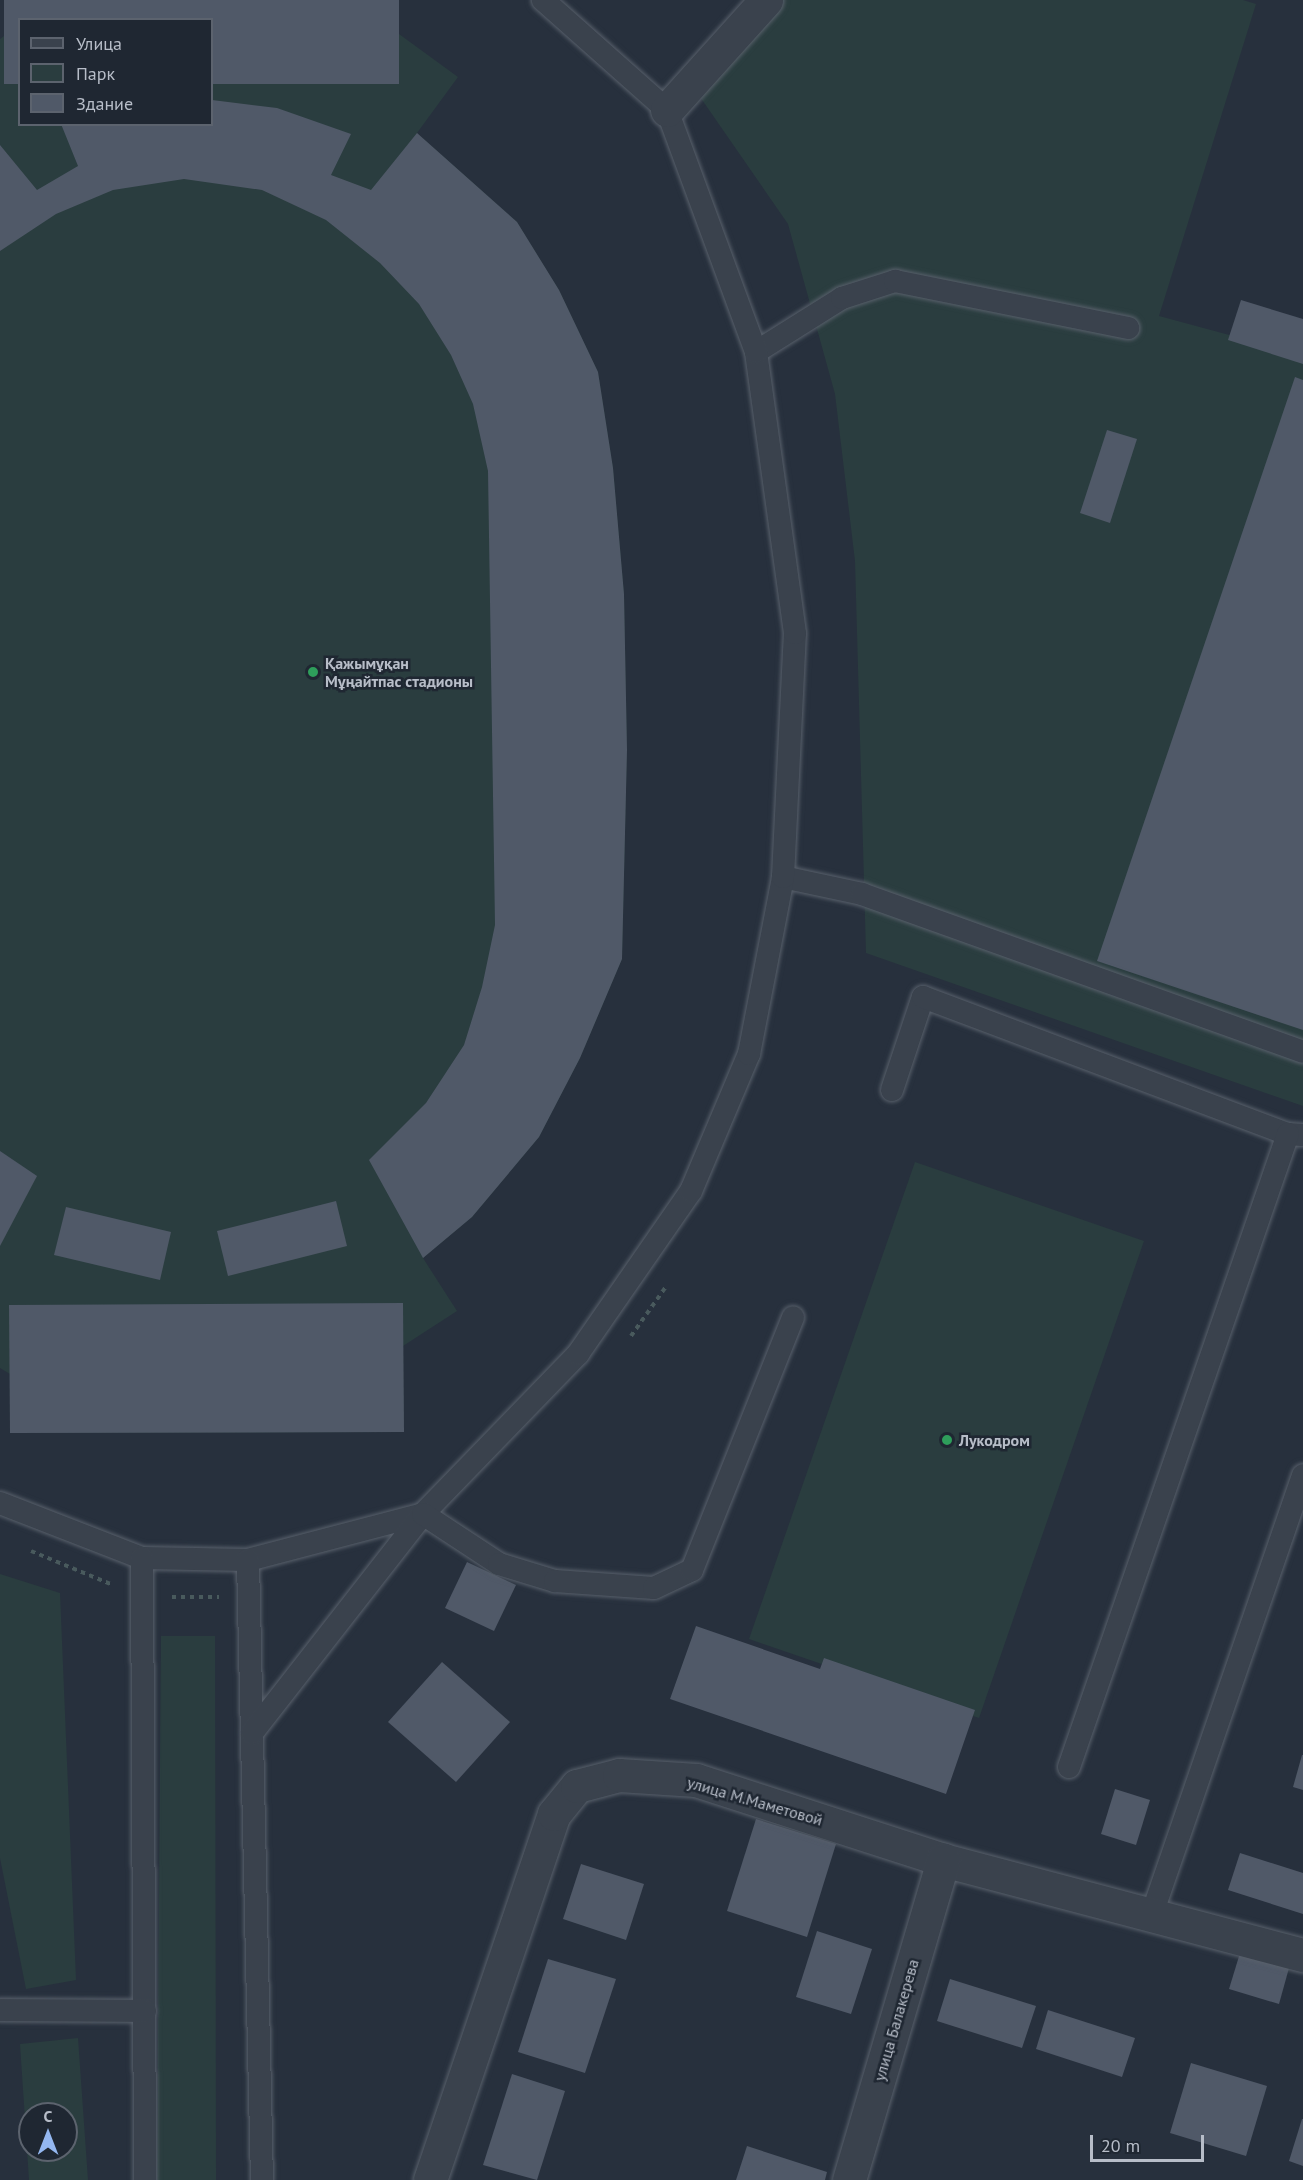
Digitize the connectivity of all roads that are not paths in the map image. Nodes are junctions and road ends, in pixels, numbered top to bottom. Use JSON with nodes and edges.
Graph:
{"nodes":[{"id":1,"x":543,"y":0,"type":"edge"},
{"id":2,"x":766,"y":0,"type":"edge"},
{"id":3,"x":667,"y":110,"type":"junction"},
{"id":4,"x":1128,"y":328,"type":"dead end"},
{"id":5,"x":756,"y":351,"type":"junction"},
{"id":6,"x":783,"y":877,"type":"junction"},
{"id":7,"x":1303,"y":1052,"type":"edge"},
{"id":8,"x":892,"y":1090,"type":"dead end"},
{"id":9,"x":1296,"y":1135,"type":"edge"},
{"id":10,"x":793,"y":1317,"type":"dead end"},
{"id":11,"x":1303,"y":1475,"type":"edge"},
{"id":12,"x":0,"y":1503,"type":"edge"},
{"id":13,"x":423,"y":1514,"type":"junction"},
{"id":14,"x":142,"y":1558,"type":"junction"},
{"id":15,"x":248,"y":1560,"type":"junction"},
{"id":16,"x":252,"y":1733,"type":"junction"},
{"id":17,"x":1069,"y":1767,"type":"dead end"},
{"id":18,"x":943,"y":1860,"type":"junction"},
{"id":19,"x":1152,"y":1914,"type":"junction"},
{"id":20,"x":1303,"y":1955,"type":"edge"},
{"id":21,"x":0,"y":2010,"type":"edge"},
{"id":22,"x":145,"y":2011,"type":"junction"},
{"id":23,"x":146,"y":2180,"type":"edge"},
{"id":24,"x":262,"y":2180,"type":"edge"},
{"id":25,"x":430,"y":2180,"type":"edge"},
{"id":26,"x":849,"y":2180,"type":"edge"}],
"edges":[{"from":1,"to":3,"type":"lane"},
{"from":2,"to":3,"type":"street"},
{"from":3,"to":5,"type":"lane"},
{"from":4,"to":5,"type":"lane"},
{"from":5,"to":6,"type":"lane"},
{"from":6,"to":7,"type":"lane"},
{"from":6,"to":13,"type":"lane"},
{"from":8,"to":9,"type":"lane"},
{"from":9,"to":17,"type":"lane"},
{"from":10,"to":13,"type":"lane"},
{"from":11,"to":19,"type":"lane"},
{"from":12,"to":14,"type":"lane"},
{"from":13,"to":15,"type":"lane"},
{"from":13,"to":16,"type":"lane"},
{"from":14,"to":15,"type":"lane"},
{"from":14,"to":22,"type":"lane"},
{"from":15,"to":16,"type":"lane"},
{"from":16,"to":24,"type":"lane"},
{"from":18,"to":19,"type":"street","name":"улица М.Маметовой"},
{"from":18,"to":25,"type":"street","name":"улица М.Маметовой"},
{"from":18,"to":26,"type":"street","name":"улица Балакерева"},
{"from":19,"to":20,"type":"street","name":"улица М.Маметовой"},
{"from":21,"to":22,"type":"lane"},
{"from":22,"to":23,"type":"lane"}]}
